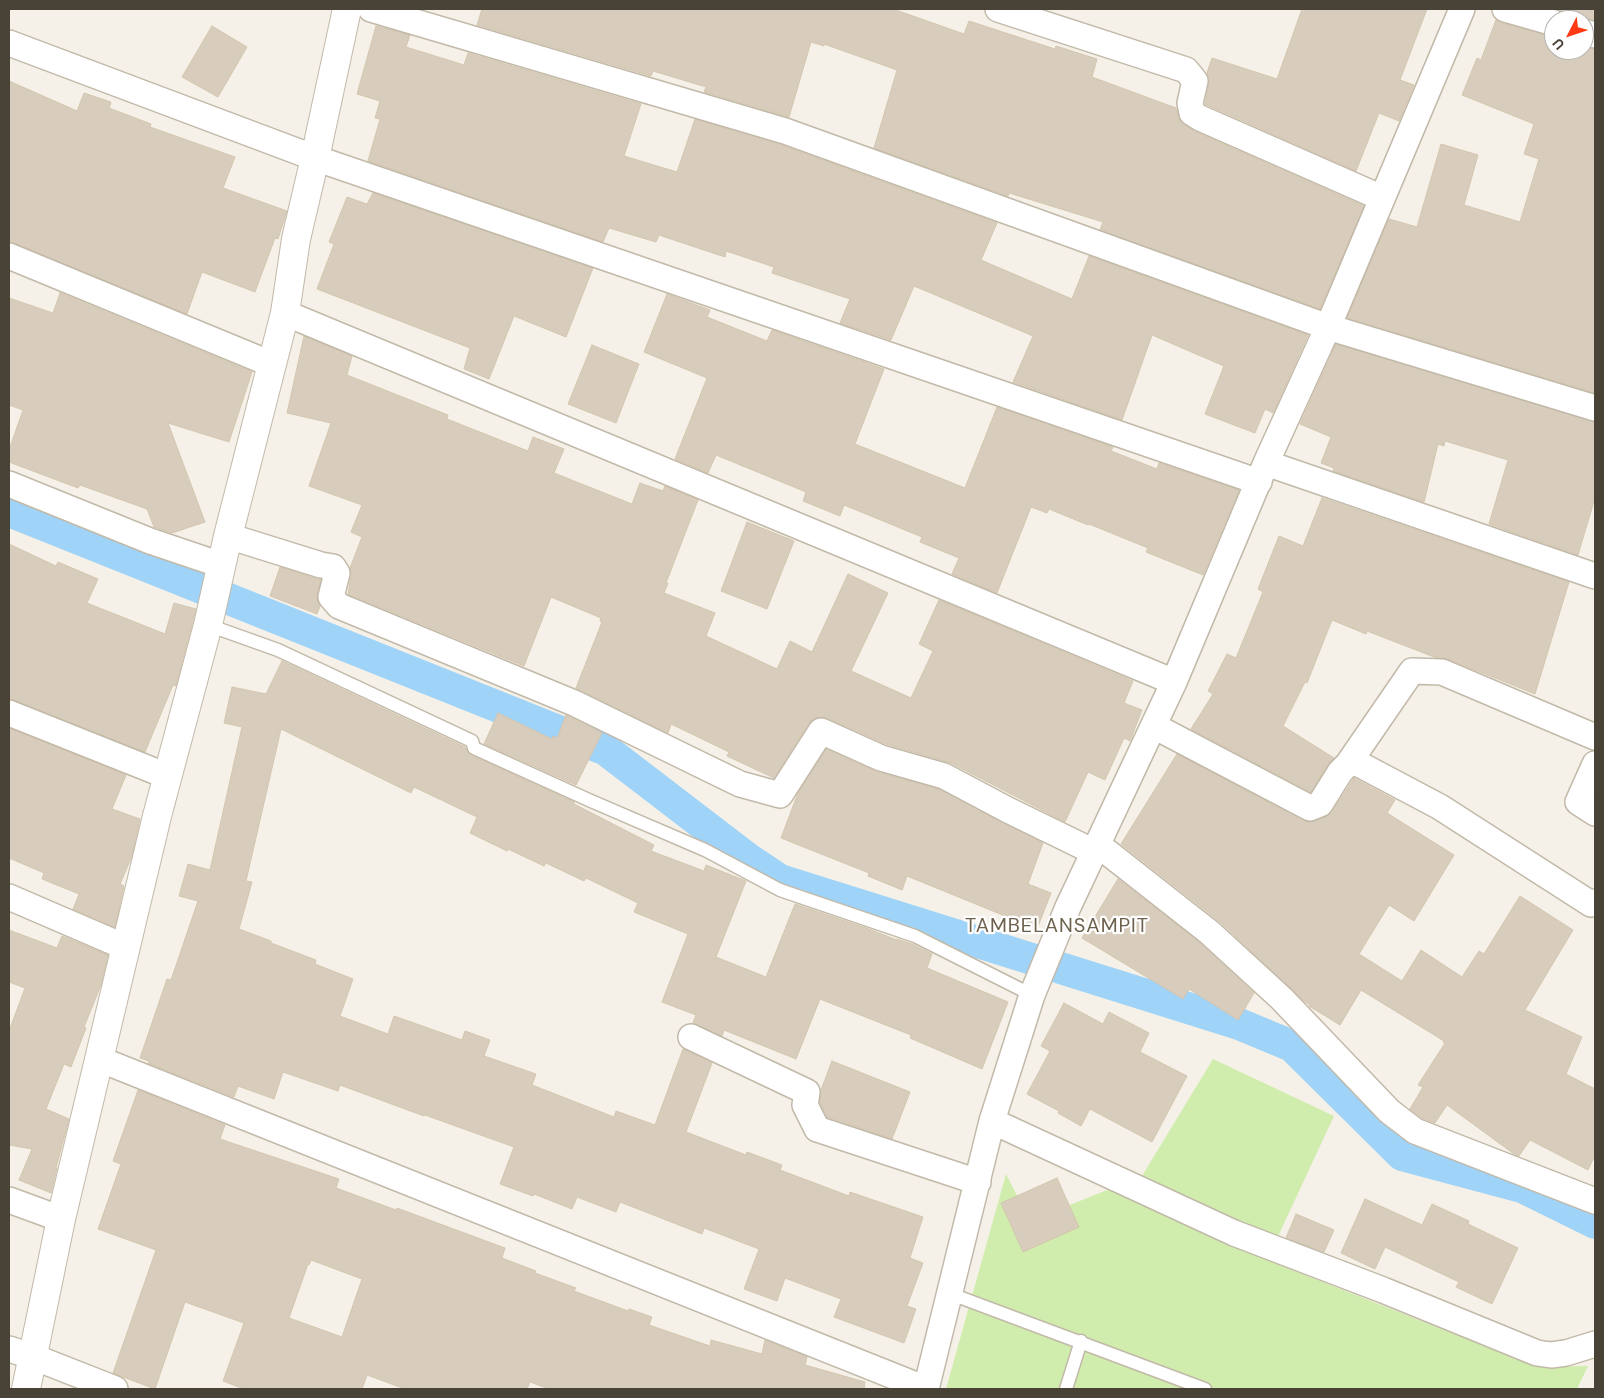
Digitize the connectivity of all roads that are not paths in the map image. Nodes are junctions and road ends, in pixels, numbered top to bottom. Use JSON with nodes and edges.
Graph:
{"nodes":[{"id":1,"x":347,"y":9,"type":"edge"},
{"id":2,"x":371,"y":9,"type":"edge"},
{"id":3,"x":998,"y":9,"type":"edge"},
{"id":4,"x":1462,"y":9,"type":"edge"},
{"id":5,"x":1505,"y":9,"type":"edge"},
{"id":6,"x":1544,"y":20,"type":"edge"},
{"id":7,"x":9,"y":43,"type":"edge"},
{"id":8,"x":315,"y":158,"type":"junction"},
{"id":9,"x":1382,"y":198,"type":"junction"},
{"id":10,"x":9,"y":256,"type":"edge"},
{"id":11,"x":285,"y":312,"type":"junction"},
{"id":12,"x":1328,"y":327,"type":"junction"},
{"id":13,"x":271,"y":364,"type":"junction"},
{"id":14,"x":1595,"y":408,"type":"edge"},
{"id":15,"x":1262,"y":472,"type":"junction"},
{"id":16,"x":9,"y":484,"type":"edge"},
{"id":17,"x":228,"y":536,"type":"junction"},
{"id":18,"x":221,"y":567,"type":"junction"},
{"id":19,"x":1595,"y":576,"type":"edge"},
{"id":20,"x":208,"y":625,"type":"junction"},
{"id":21,"x":1174,"y":682,"type":"junction"},
{"id":22,"x":9,"y":713,"type":"edge"},
{"id":23,"x":1154,"y":726,"type":"junction"},
{"id":24,"x":1595,"y":737,"type":"edge"},
{"id":25,"x":1348,"y":764,"type":"junction"},
{"id":26,"x":1595,"y":764,"type":"edge"},
{"id":27,"x":167,"y":776,"type":"junction"},
{"id":28,"x":1595,"y":813,"type":"edge"},
{"id":29,"x":1096,"y":848,"type":"junction"},
{"id":30,"x":9,"y":897,"type":"edge"},
{"id":31,"x":1595,"y":902,"type":"edge"},
{"id":32,"x":125,"y":947,"type":"junction"},
{"id":33,"x":1032,"y":995,"type":"junction"},
{"id":34,"x":691,"y":1037,"type":"dead end"},
{"id":35,"x":99,"y":1059,"type":"junction"},
{"id":36,"x":992,"y":1121,"type":"junction"},
{"id":37,"x":978,"y":1182,"type":"junction"},
{"id":38,"x":9,"y":1200,"type":"edge"},
{"id":39,"x":1595,"y":1201,"type":"edge"},
{"id":40,"x":61,"y":1219,"type":"junction"},
{"id":41,"x":951,"y":1294,"type":"junction"},
{"id":42,"x":1081,"y":1342,"type":"junction"},
{"id":43,"x":1595,"y":1344,"type":"edge"},
{"id":44,"x":20,"y":1352,"type":"edge"},
{"id":45,"x":26,"y":1389,"type":"edge"},
{"id":46,"x":115,"y":1389,"type":"edge"},
{"id":47,"x":926,"y":1389,"type":"edge"},
{"id":48,"x":1066,"y":1389,"type":"edge"},
{"id":49,"x":1205,"y":1389,"type":"edge"}],
"edges":[{"from":1,"to":8,"type":"street"},
{"from":2,"to":12,"type":"street"},
{"from":3,"to":9,"type":"street"},
{"from":4,"to":9,"type":"street"},
{"from":5,"to":6,"type":"street"},
{"from":7,"to":8,"type":"street"},
{"from":8,"to":11,"type":"street"},
{"from":8,"to":15,"type":"street"},
{"from":9,"to":12,"type":"street"},
{"from":10,"to":13,"type":"street"},
{"from":11,"to":13,"type":"street"},
{"from":11,"to":21,"type":"street"},
{"from":12,"to":14,"type":"street"},
{"from":12,"to":15,"type":"street"},
{"from":13,"to":17,"type":"street"},
{"from":15,"to":19,"type":"street"},
{"from":15,"to":21,"type":"street"},
{"from":16,"to":18,"type":"street"},
{"from":17,"to":18,"type":"street"},
{"from":17,"to":29,"type":"street"},
{"from":18,"to":20,"type":"street"},
{"from":20,"to":27,"type":"street"},
{"from":20,"to":33,"type":"lane"},
{"from":21,"to":23,"type":"street"},
{"from":22,"to":27,"type":"street"},
{"from":23,"to":25,"type":"street"},
{"from":23,"to":29,"type":"street"},
{"from":24,"to":25,"type":"street"},
{"from":25,"to":31,"type":"street"},
{"from":26,"to":28,"type":"street"},
{"from":27,"to":32,"type":"street"},
{"from":29,"to":33,"type":"street"},
{"from":29,"to":39,"type":"street"},
{"from":30,"to":32,"type":"street"},
{"from":32,"to":35,"type":"street"},
{"from":33,"to":36,"type":"street"},
{"from":34,"to":37,"type":"street"},
{"from":35,"to":40,"type":"street"},
{"from":35,"to":47,"type":"street"},
{"from":36,"to":37,"type":"street"},
{"from":36,"to":43,"type":"street"},
{"from":37,"to":41,"type":"street"},
{"from":38,"to":40,"type":"street"},
{"from":40,"to":44,"type":"street"},
{"from":41,"to":42,"type":"lane"},
{"from":41,"to":47,"type":"street"},
{"from":42,"to":48,"type":"lane"},
{"from":42,"to":49,"type":"lane"},
{"from":44,"to":45,"type":"street"},
{"from":44,"to":46,"type":"street"}]}
